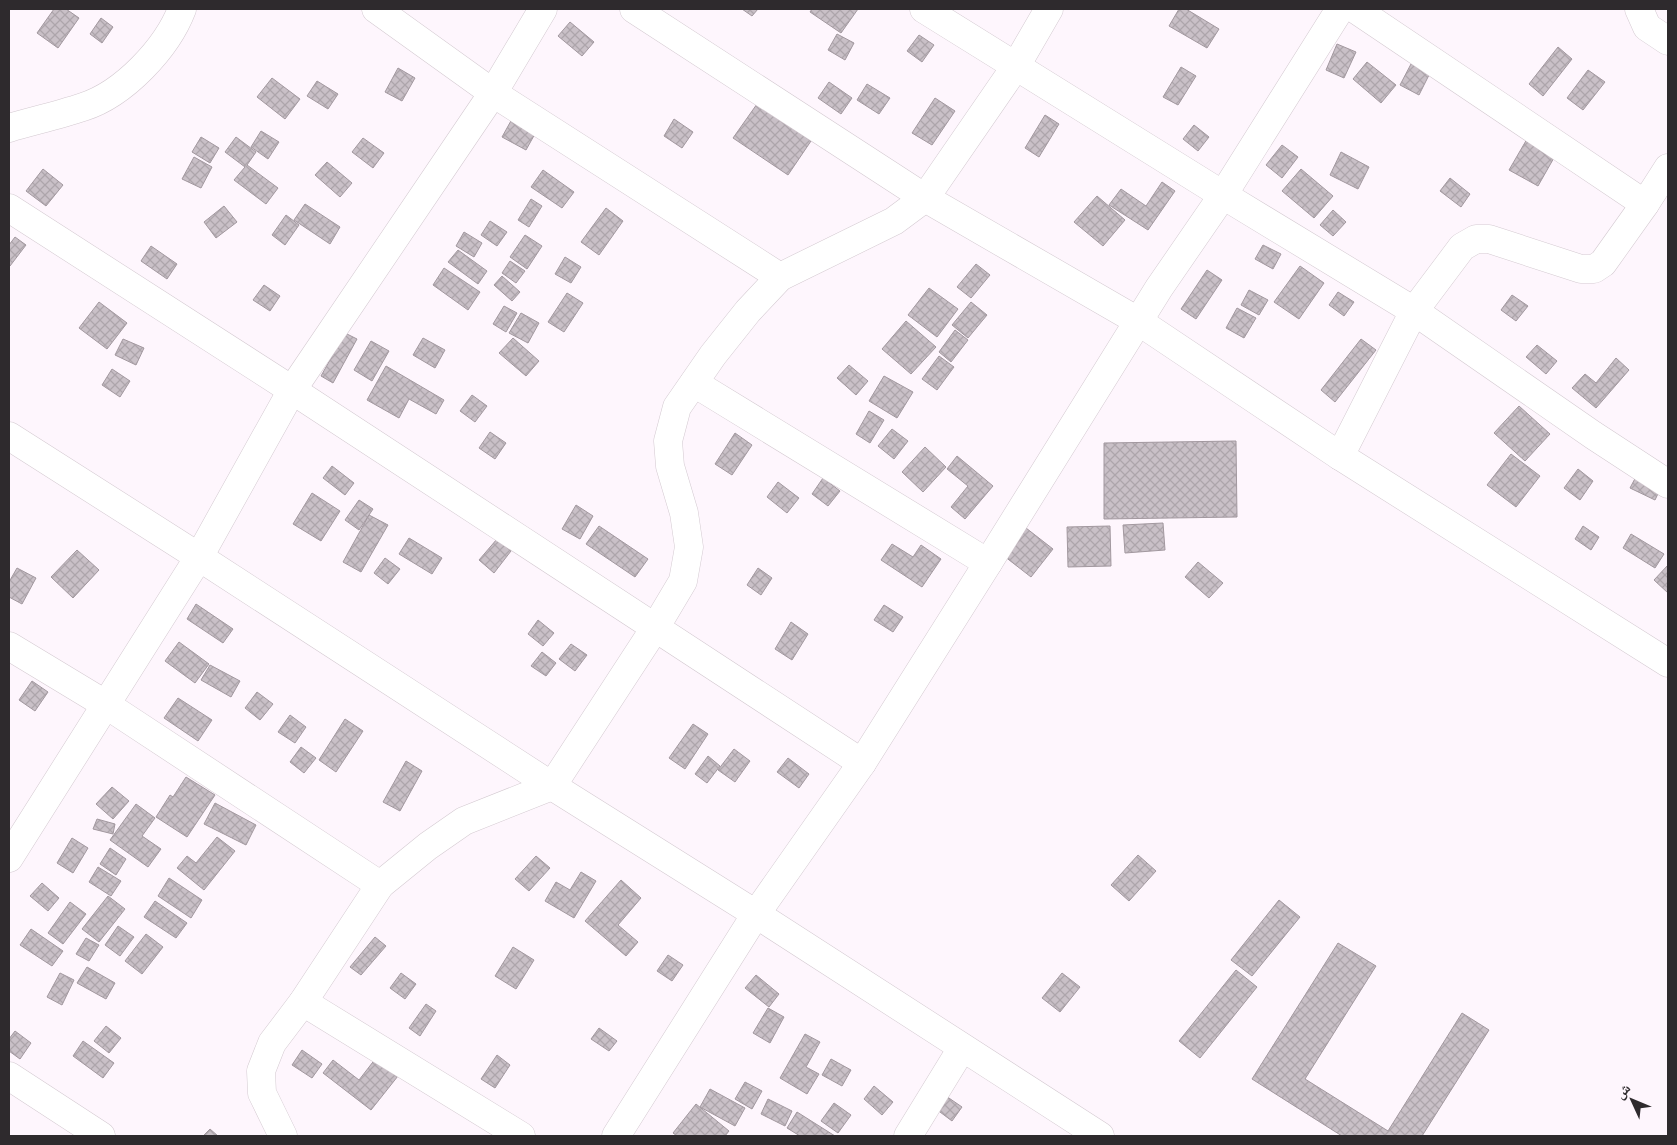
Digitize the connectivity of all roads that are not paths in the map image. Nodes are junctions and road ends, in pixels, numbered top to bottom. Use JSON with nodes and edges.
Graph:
{"nodes":[{"id":1,"x":182,"y":9,"type":"edge"},
{"id":2,"x":376,"y":9,"type":"edge"},
{"id":3,"x":543,"y":9,"type":"edge"},
{"id":4,"x":634,"y":9,"type":"edge"},
{"id":5,"x":924,"y":9,"type":"edge"},
{"id":6,"x":1340,"y":9,"type":"edge"},
{"id":7,"x":1355,"y":9,"type":"edge"},
{"id":8,"x":1640,"y":9,"type":"edge"},
{"id":9,"x":1047,"y":10,"type":"edge"},
{"id":10,"x":1668,"y":41,"type":"edge"},
{"id":11,"x":1016,"y":66,"type":"junction"},
{"id":12,"x":493,"y":93,"type":"junction"},
{"id":13,"x":9,"y":128,"type":"edge"},
{"id":14,"x":1668,"y":168,"type":"edge"},
{"id":15,"x":1223,"y":195,"type":"junction"},
{"id":16,"x":925,"y":198,"type":"junction"},
{"id":17,"x":1645,"y":204,"type":"junction"},
{"id":18,"x":9,"y":208,"type":"edge"},
{"id":19,"x":780,"y":277,"type":"junction"},
{"id":20,"x":1414,"y":311,"type":"junction"},
{"id":21,"x":1138,"y":321,"type":"junction"},
{"id":22,"x":694,"y":383,"type":"junction"},
{"id":23,"x":292,"y":390,"type":"junction"},
{"id":24,"x":9,"y":436,"type":"edge"},
{"id":25,"x":1340,"y":456,"type":"junction"},
{"id":26,"x":1668,"y":484,"type":"edge"},
{"id":27,"x":199,"y":557,"type":"junction"},
{"id":28,"x":988,"y":563,"type":"junction"},
{"id":29,"x":655,"y":628,"type":"junction"},
{"id":30,"x":9,"y":646,"type":"edge"},
{"id":31,"x":1668,"y":663,"type":"edge"},
{"id":32,"x":105,"y":704,"type":"junction"},
{"id":33,"x":862,"y":763,"type":"junction"},
{"id":34,"x":552,"y":786,"type":"junction"},
{"id":35,"x":9,"y":858,"type":"edge"},
{"id":36,"x":380,"y":885,"type":"junction"},
{"id":37,"x":756,"y":914,"type":"junction"},
{"id":38,"x":303,"y":1002,"type":"junction"},
{"id":39,"x":962,"y":1048,"type":"junction"},
{"id":40,"x":9,"y":1076,"type":"edge"},
{"id":41,"x":101,"y":1136,"type":"edge"},
{"id":42,"x":283,"y":1136,"type":"edge"},
{"id":43,"x":521,"y":1136,"type":"edge"},
{"id":44,"x":616,"y":1136,"type":"edge"},
{"id":45,"x":908,"y":1136,"type":"edge"},
{"id":46,"x":1100,"y":1136,"type":"edge"}],
"edges":[{"from":1,"to":13,"type":"street"},
{"from":2,"to":12,"type":"street"},
{"from":3,"to":12,"type":"street"},
{"from":4,"to":16,"type":"street"},
{"from":5,"to":11,"type":"street"},
{"from":6,"to":15,"type":"street"},
{"from":7,"to":17,"type":"street"},
{"from":8,"to":10,"type":"street"},
{"from":9,"to":11,"type":"street"},
{"from":11,"to":15,"type":"street"},
{"from":11,"to":16,"type":"street"},
{"from":12,"to":19,"type":"street"},
{"from":12,"to":23,"type":"street"},
{"from":14,"to":17,"type":"street"},
{"from":15,"to":20,"type":"street"},
{"from":15,"to":21,"type":"street"},
{"from":16,"to":19,"type":"street"},
{"from":16,"to":21,"type":"street"},
{"from":17,"to":20,"type":"street"},
{"from":18,"to":23,"type":"street"},
{"from":19,"to":22,"type":"street"},
{"from":20,"to":25,"type":"street"},
{"from":20,"to":26,"type":"street"},
{"from":21,"to":25,"type":"street"},
{"from":21,"to":28,"type":"street"},
{"from":22,"to":28,"type":"street"},
{"from":22,"to":29,"type":"street"},
{"from":23,"to":27,"type":"street"},
{"from":23,"to":29,"type":"street"},
{"from":24,"to":27,"type":"street"},
{"from":25,"to":31,"type":"street"},
{"from":27,"to":32,"type":"street"},
{"from":27,"to":34,"type":"street"},
{"from":28,"to":33,"type":"street"},
{"from":29,"to":33,"type":"street"},
{"from":29,"to":34,"type":"street"},
{"from":30,"to":32,"type":"street"},
{"from":32,"to":35,"type":"street"},
{"from":32,"to":36,"type":"street"},
{"from":33,"to":37,"type":"street"},
{"from":34,"to":36,"type":"street"},
{"from":34,"to":37,"type":"street"},
{"from":36,"to":38,"type":"street"},
{"from":37,"to":39,"type":"street"},
{"from":37,"to":44,"type":"street"},
{"from":38,"to":42,"type":"street"},
{"from":38,"to":43,"type":"street"},
{"from":39,"to":45,"type":"street"},
{"from":39,"to":46,"type":"street"},
{"from":40,"to":41,"type":"street"}]}
